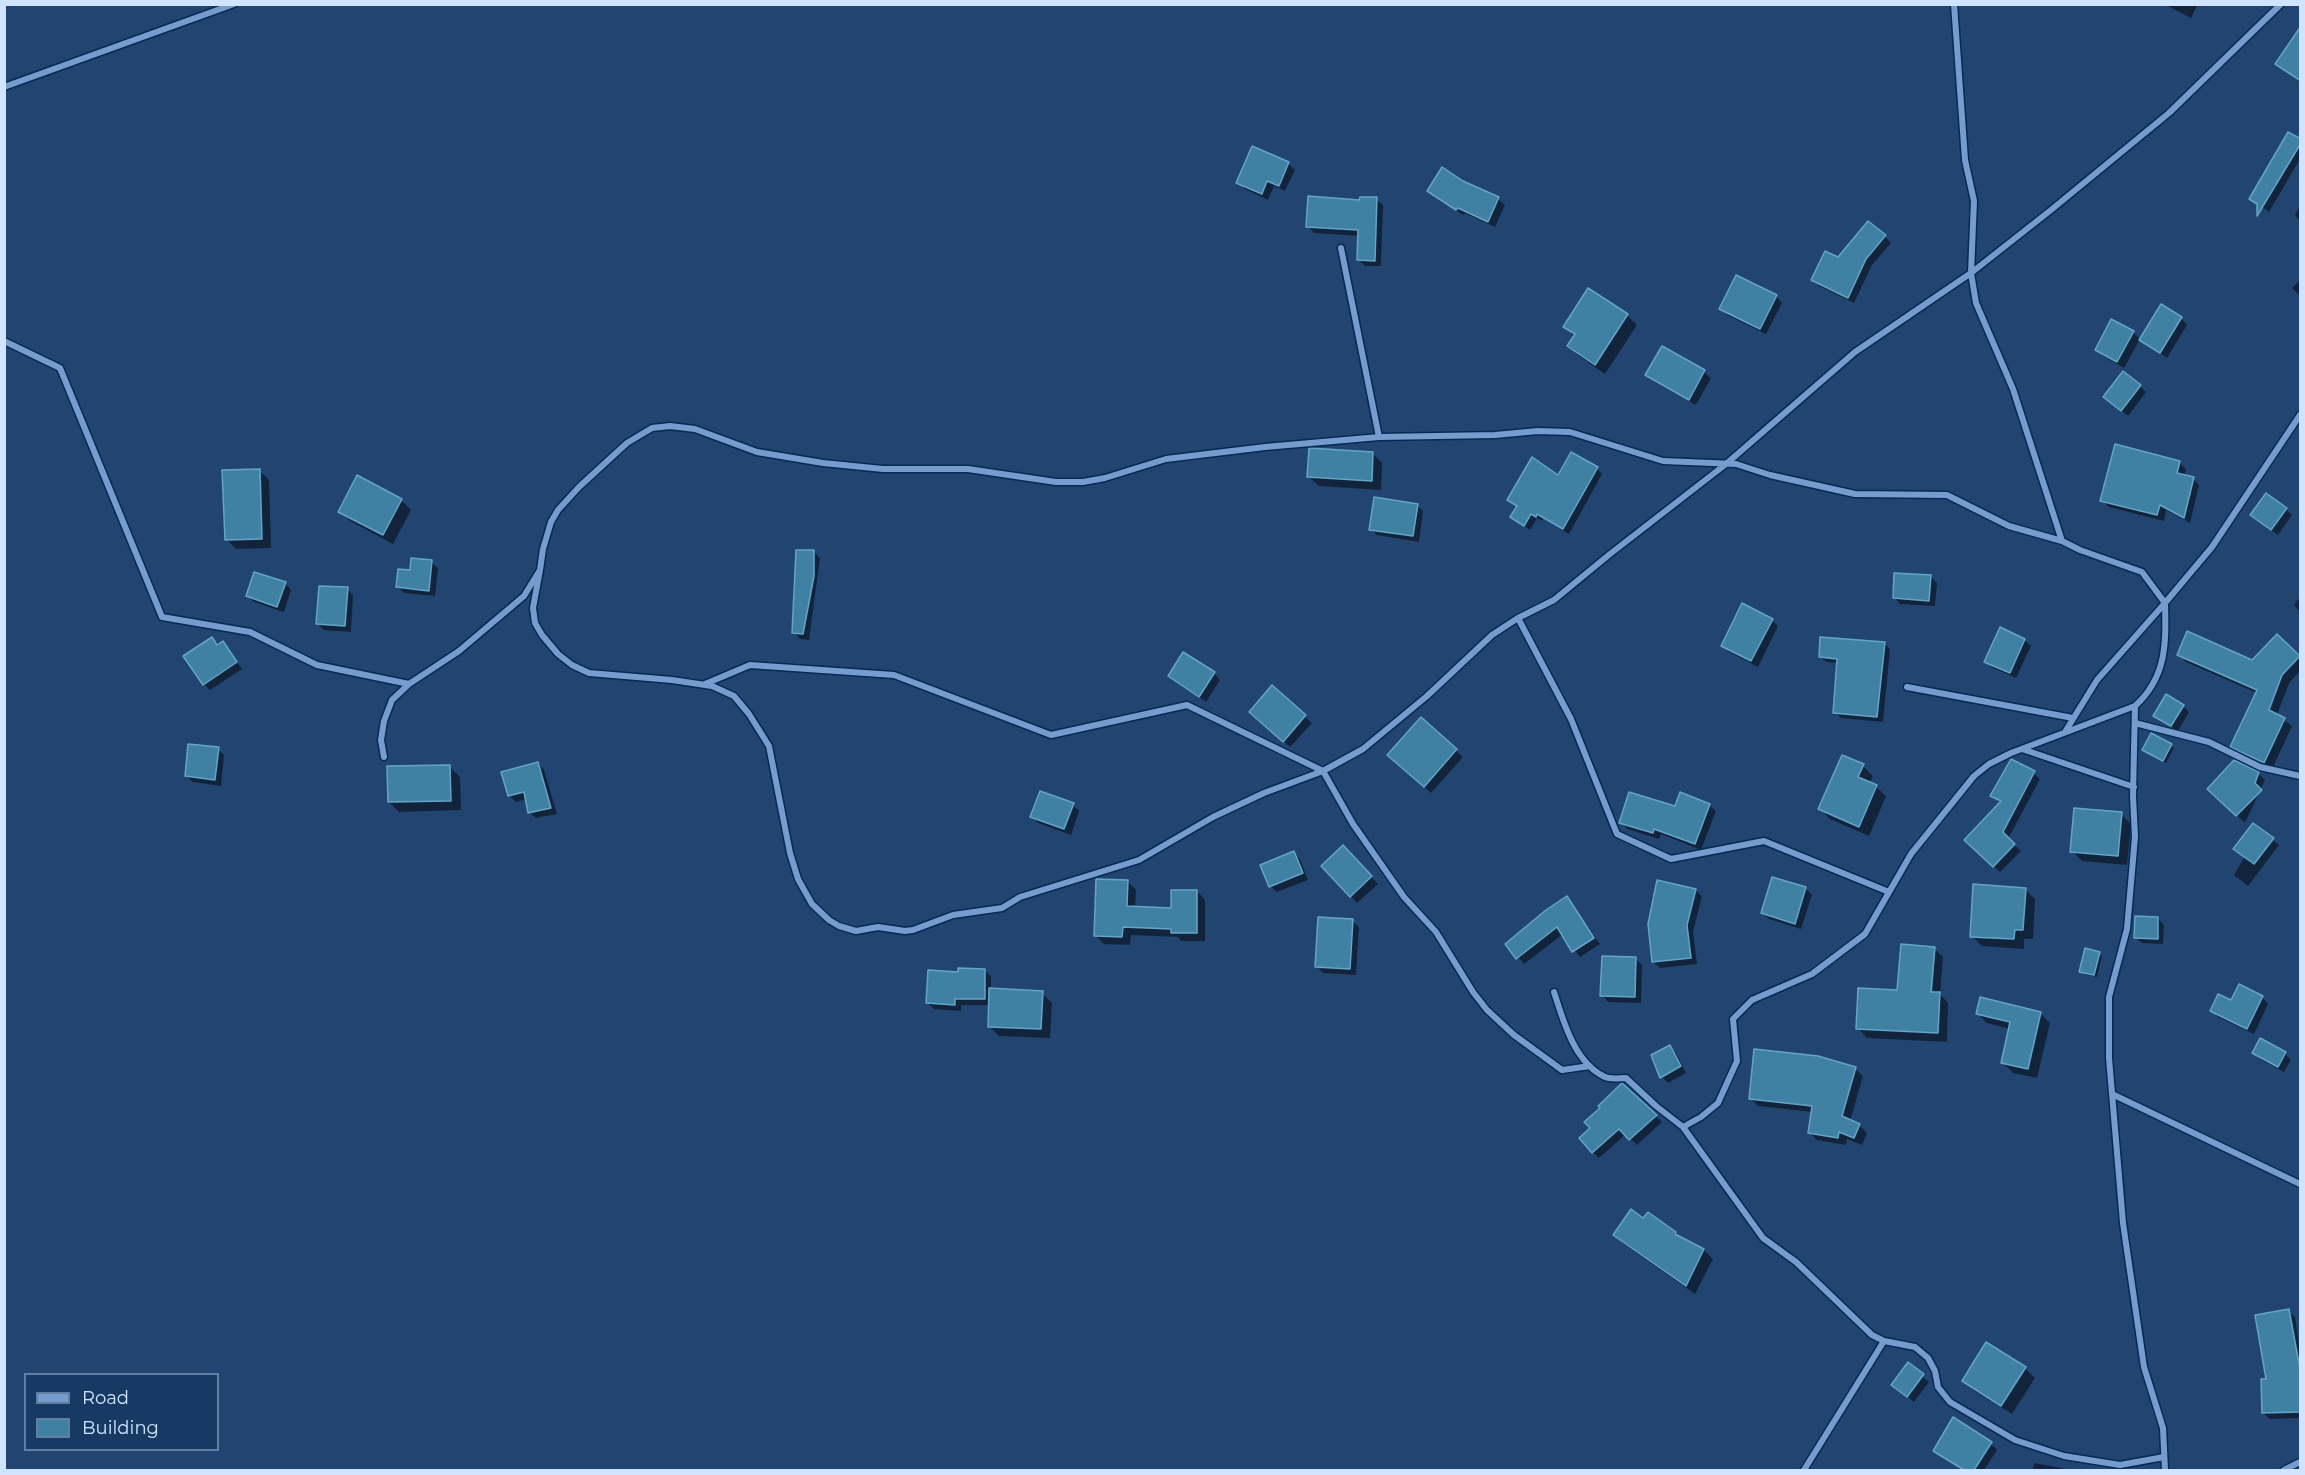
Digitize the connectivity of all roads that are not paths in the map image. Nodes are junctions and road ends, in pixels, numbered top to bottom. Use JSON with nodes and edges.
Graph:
{"nodes":[{"id":1,"x":234,"y":4,"type":"edge"},
{"id":2,"x":1954,"y":4,"type":"edge"},
{"id":3,"x":2281,"y":4,"type":"edge"},
{"id":4,"x":4,"y":87,"type":"edge"},
{"id":5,"x":1341,"y":248,"type":"dead end"},
{"id":6,"x":1971,"y":273,"type":"junction"},
{"id":7,"x":4,"y":341,"type":"edge"},
{"id":8,"x":2301,"y":415,"type":"edge"},
{"id":9,"x":1378,"y":437,"type":"junction"},
{"id":10,"x":1726,"y":464,"type":"junction"},
{"id":11,"x":2062,"y":541,"type":"junction"},
{"id":12,"x":540,"y":570,"type":"junction"},
{"id":13,"x":2165,"y":603,"type":"junction"},
{"id":14,"x":1518,"y":618,"type":"junction"},
{"id":15,"x":409,"y":684,"type":"junction"},
{"id":16,"x":703,"y":685,"type":"junction"},
{"id":17,"x":1907,"y":687,"type":"dead end"},
{"id":18,"x":2135,"y":706,"type":"junction"},
{"id":19,"x":2073,"y":718,"type":"junction"},
{"id":20,"x":2135,"y":723,"type":"junction"},
{"id":21,"x":2065,"y":732,"type":"junction"},
{"id":22,"x":2022,"y":749,"type":"junction"},
{"id":23,"x":384,"y":757,"type":"dead end"},
{"id":24,"x":1323,"y":771,"type":"junction"},
{"id":25,"x":2301,"y":776,"type":"edge"},
{"id":26,"x":2133,"y":787,"type":"junction"},
{"id":27,"x":1889,"y":892,"type":"junction"},
{"id":28,"x":1554,"y":992,"type":"dead end"},
{"id":29,"x":1590,"y":1066,"type":"junction"},
{"id":30,"x":2112,"y":1094,"type":"junction"},
{"id":31,"x":1683,"y":1127,"type":"junction"},
{"id":32,"x":2301,"y":1184,"type":"edge"},
{"id":33,"x":1884,"y":1341,"type":"junction"},
{"id":34,"x":2164,"y":1457,"type":"junction"},
{"id":35,"x":2301,"y":1462,"type":"edge"},
{"id":36,"x":1804,"y":1470,"type":"edge"},
{"id":37,"x":2165,"y":1470,"type":"edge"},
{"id":38,"x":2284,"y":1470,"type":"edge"}],
"edges":[{"from":1,"to":4,"type":"street"},
{"from":2,"to":6,"type":"street"},
{"from":3,"to":6,"type":"street"},
{"from":5,"to":9,"type":"street"},
{"from":6,"to":10,"type":"street"},
{"from":6,"to":11,"type":"street"},
{"from":7,"to":15,"type":"street"},
{"from":8,"to":13,"type":"street"},
{"from":9,"to":10,"type":"street"},
{"from":9,"to":12,"type":"street"},
{"from":10,"to":11,"type":"street"},
{"from":10,"to":14,"type":"street"},
{"from":11,"to":13,"type":"street"},
{"from":12,"to":15,"type":"street"},
{"from":12,"to":16,"type":"street"},
{"from":13,"to":18,"type":"street"},
{"from":13,"to":19,"type":"street"},
{"from":14,"to":24,"type":"street"},
{"from":14,"to":27,"type":"street"},
{"from":15,"to":23,"type":"street"},
{"from":16,"to":24,"type":"street"},
{"from":16,"to":24,"type":"street"},
{"from":17,"to":19,"type":"street"},
{"from":18,"to":20,"type":"street"},
{"from":18,"to":21,"type":"street"},
{"from":19,"to":21,"type":"street"},
{"from":20,"to":25,"type":"street"},
{"from":20,"to":26,"type":"street"},
{"from":21,"to":22,"type":"street"},
{"from":22,"to":26,"type":"street"},
{"from":22,"to":27,"type":"street"},
{"from":24,"to":29,"type":"street"},
{"from":26,"to":30,"type":"street"},
{"from":27,"to":31,"type":"street"},
{"from":28,"to":29,"type":"street"},
{"from":29,"to":31,"type":"street"},
{"from":30,"to":32,"type":"street"},
{"from":30,"to":34,"type":"street"},
{"from":31,"to":33,"type":"street"},
{"from":33,"to":34,"type":"street"},
{"from":33,"to":36,"type":"street"},
{"from":34,"to":37,"type":"street"},
{"from":35,"to":38,"type":"street"}]}
